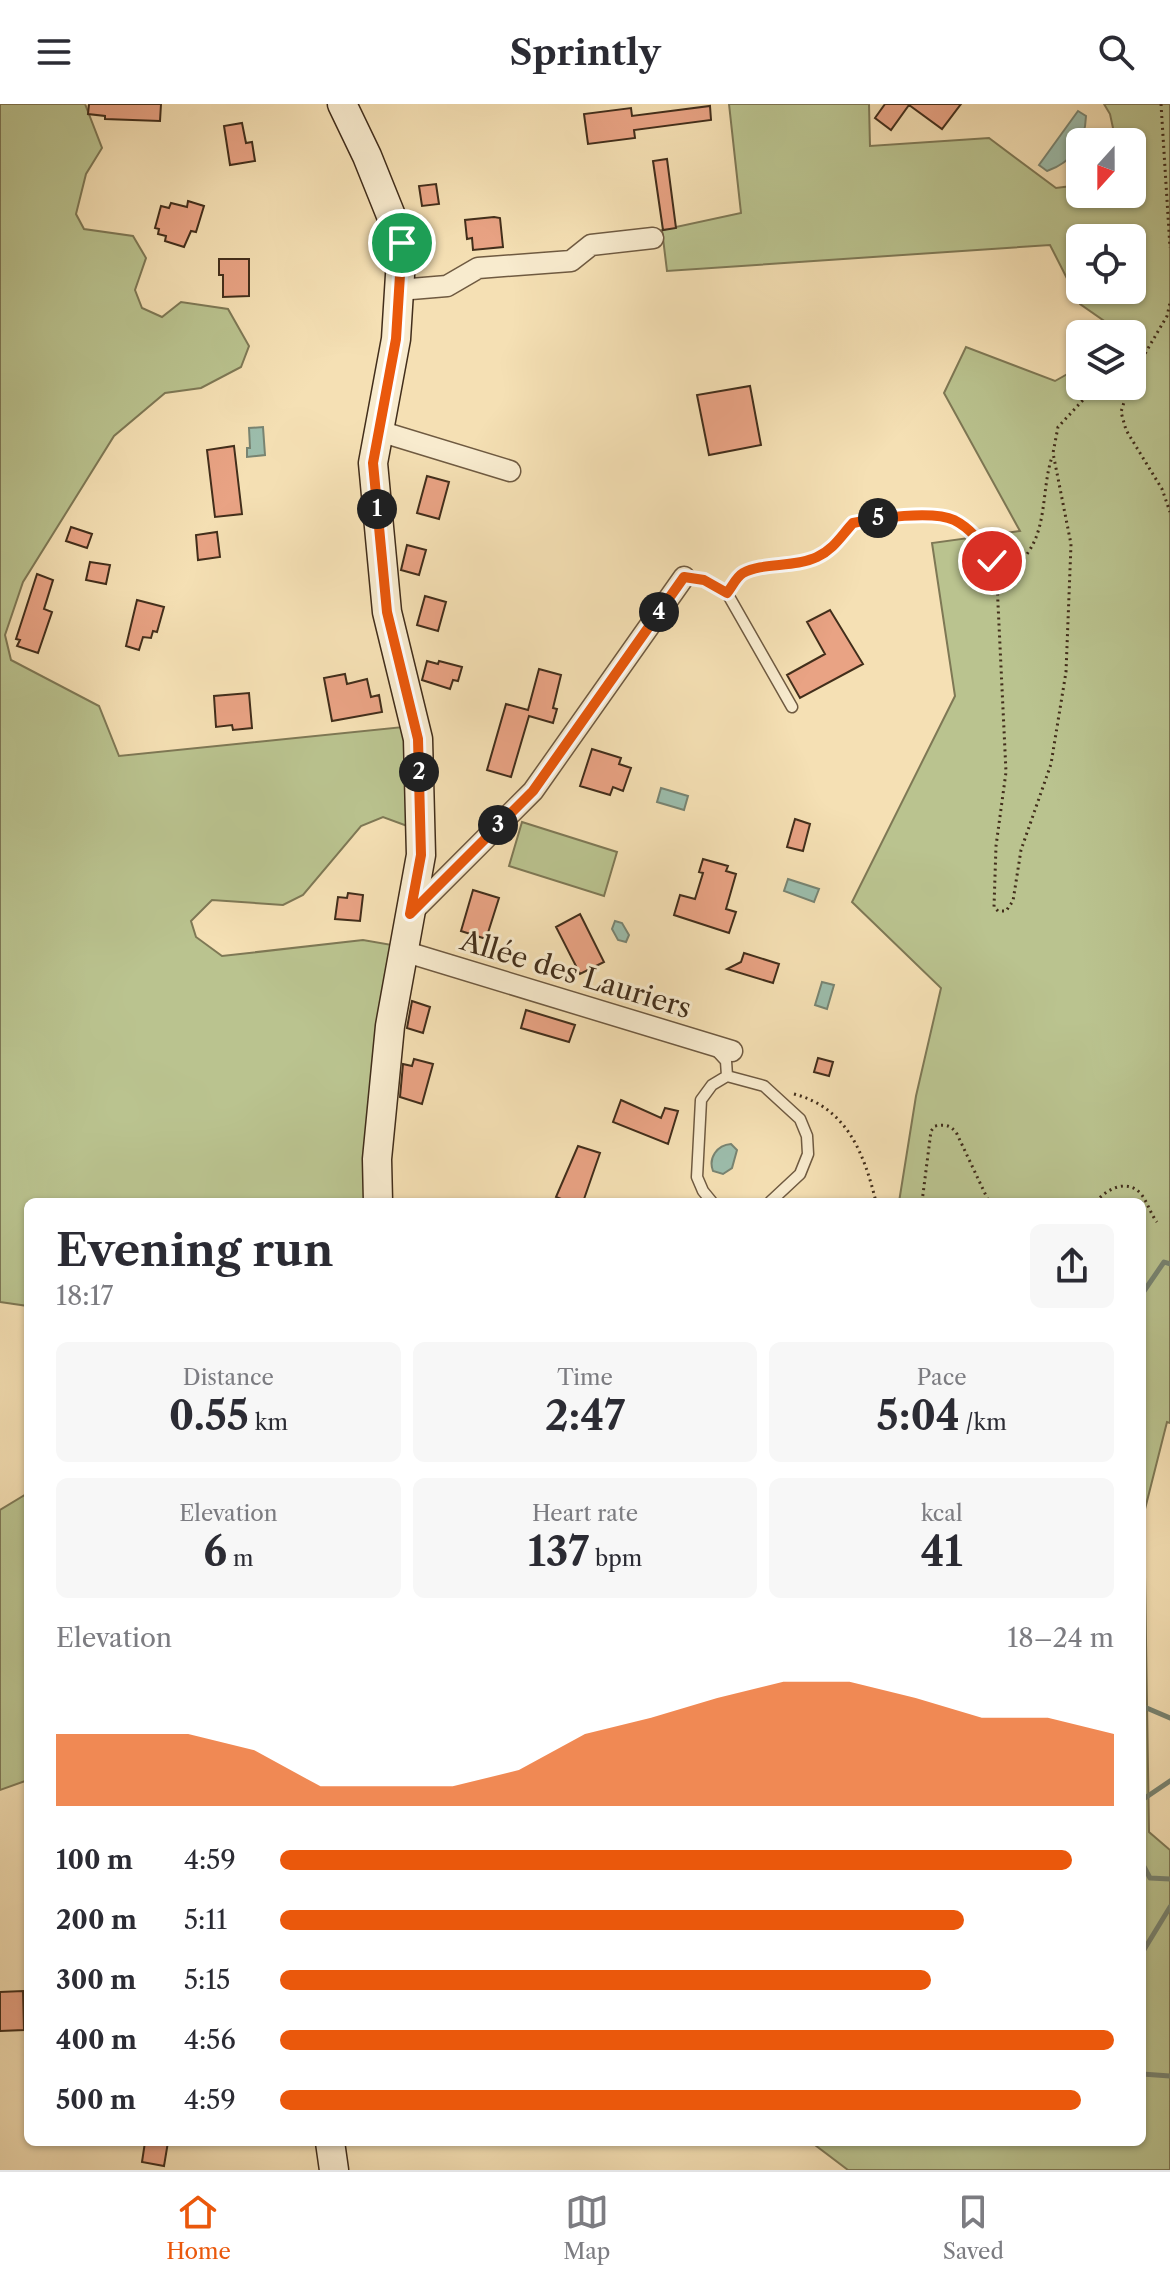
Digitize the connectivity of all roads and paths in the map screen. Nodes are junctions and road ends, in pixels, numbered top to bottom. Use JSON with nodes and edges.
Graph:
{"nodes":[{"id":1,"x":342,"y":104,"type":"edge"},
{"id":2,"x":1161,"y":104,"type":"edge"},
{"id":3,"x":653,"y":238,"type":"dead end"},
{"id":4,"x":1170,"y":248,"type":"edge"},
{"id":5,"x":399,"y":290,"type":"junction"},
{"id":6,"x":1170,"y":303,"type":"edge"},
{"id":7,"x":1146,"y":349,"type":"edge"},
{"id":8,"x":1083,"y":400,"type":"edge"},
{"id":9,"x":1125,"y":400,"type":"edge"},
{"id":10,"x":379,"y":431,"type":"junction"},
{"id":11,"x":1053,"y":453,"type":"junction"},
{"id":12,"x":510,"y":471,"type":"dead end"},
{"id":13,"x":1170,"y":512,"type":"edge"},
{"id":14,"x":684,"y":577,"type":"joint"},
{"id":15,"x":997,"y":583,"type":"junction"},
{"id":16,"x":727,"y":593,"type":"junction"},
{"id":17,"x":792,"y":707,"type":"dead end"},
{"id":18,"x":410,"y":914,"type":"junction"},
{"id":19,"x":403,"y":951,"type":"junction"},
{"id":20,"x":711,"y":1045,"type":"junction"},
{"id":21,"x":732,"y":1051,"type":"dead end"},
{"id":22,"x":727,"y":1076,"type":"junction"},
{"id":23,"x":764,"y":1086,"type":"junction"},
{"id":24,"x":378,"y":1198,"type":"edge"},
{"id":25,"x":709,"y":1198,"type":"edge"},
{"id":26,"x":774,"y":1198,"type":"edge"},
{"id":27,"x":875,"y":1198,"type":"edge"},
{"id":28,"x":923,"y":1198,"type":"edge"},
{"id":29,"x":987,"y":1198,"type":"edge"},
{"id":30,"x":1099,"y":1198,"type":"edge"},
{"id":31,"x":1144,"y":1198,"type":"edge"},
{"id":32,"x":1146,"y":1204,"type":"edge"},
{"id":33,"x":1157,"y":1222,"type":"dead end"},
{"id":34,"x":331,"y":2146,"type":"edge"},
{"id":35,"x":334,"y":2170,"type":"edge"}],
"edges":[{"from":1,"to":5,"type":"street"},
{"from":2,"to":4,"type":"path"},
{"from":3,"to":5,"type":"street"},
{"from":5,"to":10,"type":"street"},
{"from":6,"to":7,"type":"path"},
{"from":8,"to":11,"type":"path"},
{"from":9,"to":13,"type":"path"},
{"from":10,"to":12,"type":"street"},
{"from":10,"to":18,"type":"street"},
{"from":11,"to":15,"type":"path"},
{"from":11,"to":15,"type":"path"},
{"from":14,"to":16,"type":"lane"},
{"from":14,"to":18,"type":"street"},
{"from":15,"to":16,"type":"path"},
{"from":16,"to":17,"type":"lane"},
{"from":18,"to":19,"type":"street"},
{"from":19,"to":20,"type":"street","name":"Allée des Lauriers"},
{"from":19,"to":24,"type":"street"},
{"from":20,"to":21,"type":"street","name":"Allée des Lauriers"},
{"from":20,"to":22,"type":"lane"},
{"from":22,"to":23,"type":"lane"},
{"from":22,"to":25,"type":"lane"},
{"from":23,"to":26,"type":"lane"},
{"from":23,"to":27,"type":"path"},
{"from":28,"to":29,"type":"path"},
{"from":30,"to":31,"type":"path"},
{"from":32,"to":33,"type":"path"},
{"from":34,"to":35,"type":"street"}]}
